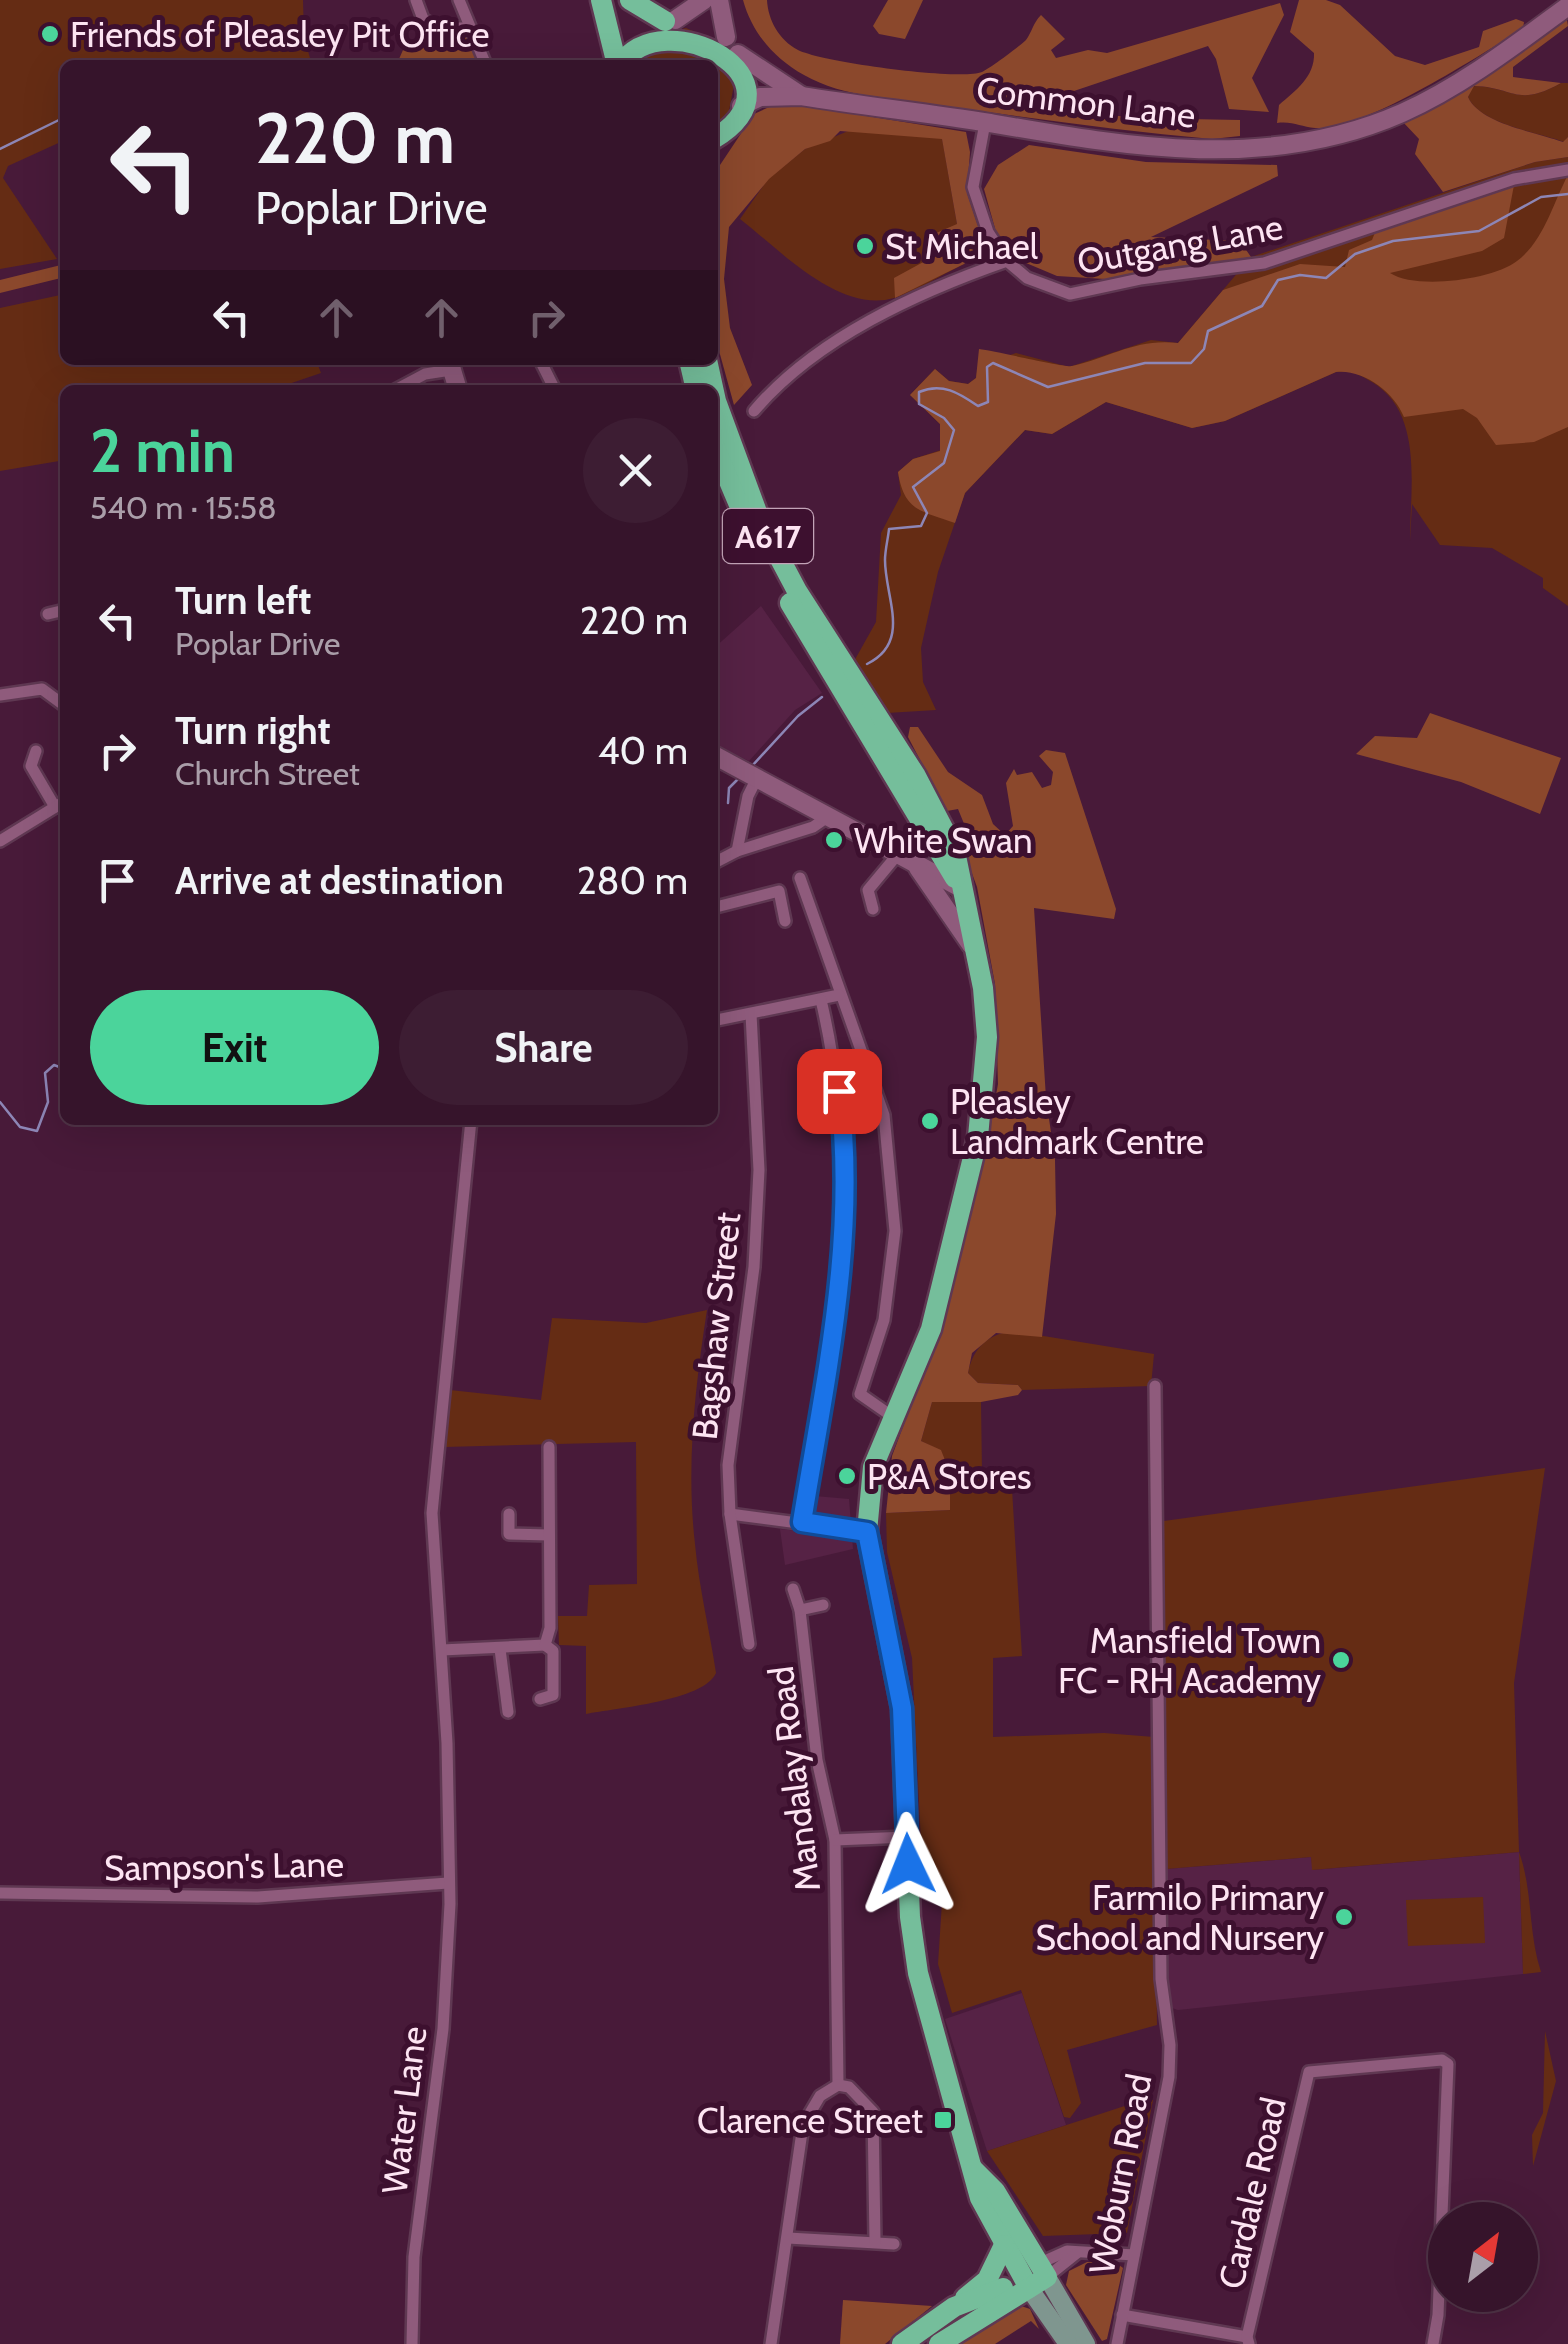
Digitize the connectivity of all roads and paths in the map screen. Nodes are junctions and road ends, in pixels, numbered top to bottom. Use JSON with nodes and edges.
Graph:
{"nodes":[{"id":1,"x":416,"y":0,"type":"edge"},
{"id":2,"x":460,"y":0,"type":"edge"},
{"id":3,"x":601,"y":0,"type":"edge"},
{"id":4,"x":630,"y":0,"type":"edge"},
{"id":5,"x":704,"y":0,"type":"edge"},
{"id":6,"x":719,"y":0,"type":"edge"},
{"id":7,"x":1568,"y":6,"type":"edge"},
{"id":8,"x":670,"y":21,"type":"junction"},
{"id":9,"x":470,"y":28,"type":"junction"},
{"id":10,"x":732,"y":46,"type":"junction"},
{"id":11,"x":484,"y":60,"type":"edge"},
{"id":12,"x":617,"y":60,"type":"edge"},
{"id":13,"x":622,"y":60,"type":"edge"},
{"id":14,"x":801,"y":96,"type":"junction"},
{"id":15,"x":741,"y":106,"type":"junction"},
{"id":16,"x":985,"y":122,"type":"junction"},
{"id":17,"x":718,"y":136,"type":"edge"},
{"id":18,"x":1568,"y":170,"type":"edge"},
{"id":19,"x":1007,"y":261,"type":"junction"},
{"id":20,"x":450,"y":365,"type":"edge"},
{"id":21,"x":404,"y":385,"type":"edge"},
{"id":22,"x":718,"y":407,"type":"edge"},
{"id":23,"x":754,"y":411,"type":"dead end"},
{"id":24,"x":718,"y":455,"type":"edge"},
{"id":25,"x":60,"y":611,"type":"edge"},
{"id":26,"x":48,"y":614,"type":"dead end"},
{"id":27,"x":0,"y":695,"type":"edge"},
{"id":28,"x":60,"y":702,"type":"edge"},
{"id":29,"x":36,"y":750,"type":"dead end"},
{"id":30,"x":718,"y":757,"type":"edge"},
{"id":31,"x":750,"y":772,"type":"junction"},
{"id":32,"x":60,"y":804,"type":"edge"},
{"id":33,"x":829,"y":816,"type":"junction"},
{"id":34,"x":0,"y":841,"type":"edge"},
{"id":35,"x":736,"y":851,"type":"junction"},
{"id":36,"x":906,"y":859,"type":"junction"},
{"id":37,"x":718,"y":861,"type":"edge"},
{"id":38,"x":800,"y":878,"type":"dead end"},
{"id":39,"x":961,"y":888,"type":"junction"},
{"id":40,"x":718,"y":906,"type":"edge"},
{"id":41,"x":873,"y":910,"type":"dead end"},
{"id":42,"x":785,"y":921,"type":"dead end"},
{"id":43,"x":977,"y":955,"type":"junction"},
{"id":44,"x":839,"y":995,"type":"junction"},
{"id":45,"x":820,"y":1000,"type":"junction"},
{"id":46,"x":750,"y":1014,"type":"junction"},
{"id":47,"x":718,"y":1020,"type":"edge"},
{"id":48,"x":470,"y":1125,"type":"edge"},
{"id":49,"x":1155,"y":1386,"type":"dead end"},
{"id":50,"x":892,"y":1417,"type":"junction"},
{"id":51,"x":549,"y":1447,"type":"dead end"},
{"id":52,"x":509,"y":1514,"type":"dead end"},
{"id":53,"x":730,"y":1514,"type":"junction"},
{"id":54,"x":802,"y":1522,"type":"junction"},
{"id":55,"x":867,"y":1532,"type":"junction"},
{"id":56,"x":549,"y":1535,"type":"junction"},
{"id":57,"x":793,"y":1589,"type":"dead end"},
{"id":58,"x":823,"y":1605,"type":"dead end"},
{"id":59,"x":800,"y":1610,"type":"junction"},
{"id":60,"x":749,"y":1644,"type":"dead end"},
{"id":61,"x":545,"y":1646,"type":"junction"},
{"id":62,"x":500,"y":1649,"type":"junction"},
{"id":63,"x":442,"y":1650,"type":"junction"},
{"id":64,"x":540,"y":1698,"type":"dead end"},
{"id":65,"x":508,"y":1712,"type":"dead end"},
{"id":66,"x":907,"y":1837,"type":"junction"},
{"id":67,"x":836,"y":1840,"type":"junction"},
{"id":68,"x":448,"y":1883,"type":"junction"},
{"id":69,"x":0,"y":1893,"type":"edge"},
{"id":70,"x":838,"y":2085,"type":"junction"},
{"id":71,"x":972,"y":2168,"type":"junction"},
{"id":72,"x":788,"y":2238,"type":"junction"},
{"id":73,"x":875,"y":2242,"type":"junction"},
{"id":74,"x":894,"y":2244,"type":"dead end"},
{"id":75,"x":1004,"y":2245,"type":"junction"},
{"id":76,"x":1134,"y":2255,"type":"junction"},
{"id":77,"x":1034,"y":2276,"type":"junction"},
{"id":78,"x":954,"y":2307,"type":"junction"},
{"id":79,"x":1122,"y":2315,"type":"junction"},
{"id":80,"x":1248,"y":2341,"type":"edge"},
{"id":81,"x":412,"y":2344,"type":"edge"},
{"id":82,"x":771,"y":2344,"type":"edge"},
{"id":83,"x":902,"y":2344,"type":"edge"},
{"id":84,"x":940,"y":2344,"type":"edge"},
{"id":85,"x":1068,"y":2344,"type":"edge"},
{"id":86,"x":1086,"y":2344,"type":"edge"},
{"id":87,"x":1117,"y":2344,"type":"edge"},
{"id":88,"x":1433,"y":2344,"type":"edge"}],
"edges":[{"from":1,"to":9,"type":"street"},
{"from":2,"to":9,"type":"street"},
{"from":3,"to":12,"type":"highway"},
{"from":4,"to":8,"type":"highway"},
{"from":5,"to":8,"type":"main road"},
{"from":6,"to":10,"type":"main road"},
{"from":7,"to":16,"type":"main road","name":"Common Lane"},
{"from":8,"to":10,"type":"highway"},
{"from":8,"to":13,"type":"highway"},
{"from":9,"to":11,"type":"street"},
{"from":10,"to":14,"type":"main road"},
{"from":10,"to":15,"type":"highway"},
{"from":14,"to":15,"type":"main road"},
{"from":14,"to":16,"type":"main road","name":"Common Lane"},
{"from":15,"to":17,"type":"highway"},
{"from":16,"to":19,"type":"street","name":"Outgang Lane"},
{"from":18,"to":19,"type":"street","name":"Outgang Lane"},
{"from":19,"to":23,"type":"street"},
{"from":20,"to":21,"type":"street"},
{"from":22,"to":39,"type":"highway","number":"A617"},
{"from":24,"to":39,"type":"highway","number":"A617"},
{"from":25,"to":26,"type":"street"},
{"from":27,"to":28,"type":"street"},
{"from":29,"to":32,"type":"street"},
{"from":30,"to":31,"type":"main road"},
{"from":31,"to":33,"type":"main road"},
{"from":31,"to":35,"type":"street"},
{"from":32,"to":34,"type":"street"},
{"from":33,"to":35,"type":"street"},
{"from":33,"to":36,"type":"main road"},
{"from":35,"to":37,"type":"street"},
{"from":36,"to":39,"type":"main road"},
{"from":36,"to":41,"type":"street"},
{"from":36,"to":43,"type":"main road"},
{"from":38,"to":44,"type":"street"},
{"from":39,"to":43,"type":"highway","number":"A617"},
{"from":40,"to":42,"type":"street"},
{"from":43,"to":50,"type":"highway","number":"A617"},
{"from":44,"to":45,"type":"street"},
{"from":44,"to":50,"type":"street"},
{"from":45,"to":46,"type":"street"},
{"from":45,"to":54,"type":"street"},
{"from":46,"to":47,"type":"street"},
{"from":46,"to":53,"type":"street","name":"Bagshaw Street"},
{"from":48,"to":63,"type":"street","name":"Water Lane"},
{"from":49,"to":76,"type":"street","name":"Woburn Road"},
{"from":50,"to":55,"type":"highway","number":"A617"},
{"from":51,"to":56,"type":"street"},
{"from":52,"to":56,"type":"street"},
{"from":53,"to":54,"type":"street"},
{"from":53,"to":60,"type":"street","name":"Bagshaw Street"},
{"from":54,"to":55,"type":"street"},
{"from":55,"to":66,"type":"highway","number":"A617"},
{"from":56,"to":61,"type":"street"},
{"from":57,"to":59,"type":"street","name":"Mandalay Road"},
{"from":58,"to":59,"type":"street"},
{"from":59,"to":67,"type":"street","name":"Mandalay Road"},
{"from":61,"to":62,"type":"street"},
{"from":61,"to":64,"type":"street"},
{"from":62,"to":63,"type":"street"},
{"from":62,"to":65,"type":"street"},
{"from":63,"to":68,"type":"street","name":"Water Lane"},
{"from":66,"to":67,"type":"street"},
{"from":66,"to":71,"type":"highway","number":"A617"},
{"from":67,"to":70,"type":"street","name":"Mandalay Road"},
{"from":68,"to":69,"type":"street","name":"Sampson's Lane"},
{"from":68,"to":81,"type":"street","name":"Water Lane"},
{"from":70,"to":72,"type":"street"},
{"from":70,"to":73,"type":"street"},
{"from":71,"to":75,"type":"highway","number":"A617"},
{"from":71,"to":77,"type":"highway","number":"A617"},
{"from":72,"to":73,"type":"street"},
{"from":72,"to":82,"type":"street"},
{"from":73,"to":74,"type":"street"},
{"from":75,"to":77,"type":"highway","number":"A617"},
{"from":75,"to":78,"type":"highway"},
{"from":76,"to":77,"type":"street"},
{"from":76,"to":79,"type":"street","name":"Woburn Road"},
{"from":77,"to":78,"type":"highway"},
{"from":77,"to":84,"type":"highway"},
{"from":77,"to":85,"type":"main road"},
{"from":77,"to":86,"type":"main road"},
{"from":78,"to":83,"type":"highway"},
{"from":79,"to":80,"type":"street"},
{"from":79,"to":87,"type":"street","name":"Woburn Road"},
{"from":80,"to":88,"type":"street","name":"Cardale Road"}]}
